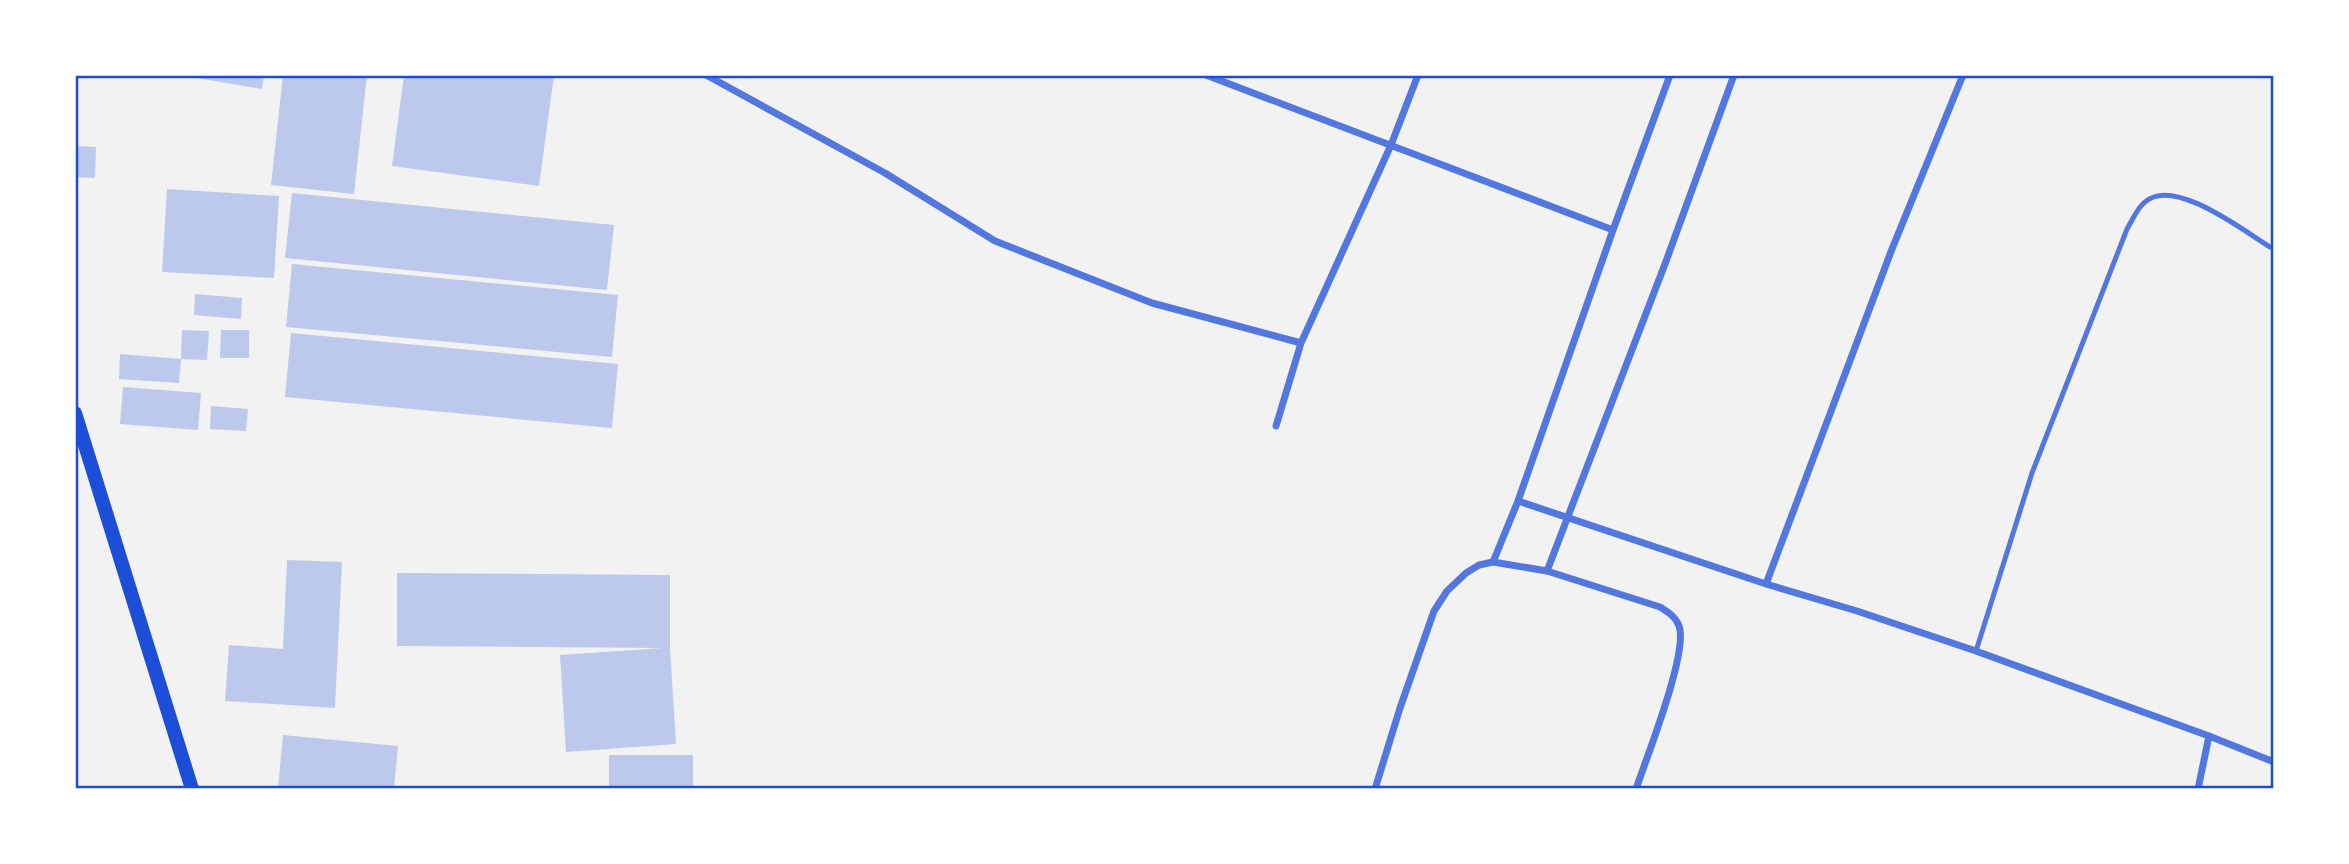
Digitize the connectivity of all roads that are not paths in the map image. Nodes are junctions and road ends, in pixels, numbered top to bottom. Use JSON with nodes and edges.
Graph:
{"nodes":[{"id":1,"x":706,"y":75,"type":"edge"},
{"id":2,"x":1206,"y":75,"type":"edge"},
{"id":3,"x":1418,"y":75,"type":"edge"},
{"id":4,"x":1670,"y":75,"type":"edge"},
{"id":5,"x":1734,"y":75,"type":"edge"},
{"id":6,"x":1963,"y":75,"type":"edge"},
{"id":7,"x":1391,"y":145,"type":"junction"},
{"id":8,"x":1613,"y":230,"type":"junction"},
{"id":9,"x":2270,"y":247,"type":"dead end"},
{"id":10,"x":1301,"y":343,"type":"junction"},
{"id":11,"x":75,"y":413,"type":"edge"},
{"id":12,"x":1276,"y":426,"type":"dead end"},
{"id":13,"x":1518,"y":501,"type":"junction"},
{"id":14,"x":1567,"y":519,"type":"junction"},
{"id":15,"x":1493,"y":562,"type":"junction"},
{"id":16,"x":1546,"y":571,"type":"junction"},
{"id":17,"x":1766,"y":584,"type":"junction"},
{"id":18,"x":1976,"y":651,"type":"junction"},
{"id":19,"x":2209,"y":736,"type":"junction"},
{"id":20,"x":2274,"y":762,"type":"edge"},
{"id":21,"x":192,"y":789,"type":"edge"},
{"id":22,"x":1376,"y":789,"type":"edge"},
{"id":23,"x":1636,"y":789,"type":"edge"},
{"id":24,"x":2198,"y":789,"type":"edge"}],
"edges":[{"from":1,"to":10,"type":"street"},
{"from":2,"to":7,"type":"street"},
{"from":3,"to":7,"type":"street"},
{"from":4,"to":8,"type":"street"},
{"from":5,"to":14,"type":"street"},
{"from":6,"to":17,"type":"street"},
{"from":7,"to":8,"type":"street"},
{"from":7,"to":10,"type":"street"},
{"from":8,"to":13,"type":"street"},
{"from":9,"to":18,"type":"lane"},
{"from":10,"to":12,"type":"street"},
{"from":11,"to":21,"type":"main road"},
{"from":13,"to":14,"type":"street"},
{"from":13,"to":15,"type":"street"},
{"from":14,"to":16,"type":"street"},
{"from":14,"to":17,"type":"street"},
{"from":15,"to":16,"type":"street"},
{"from":15,"to":22,"type":"street"},
{"from":16,"to":23,"type":"street"},
{"from":17,"to":18,"type":"street"},
{"from":18,"to":19,"type":"street"},
{"from":19,"to":20,"type":"street"},
{"from":19,"to":24,"type":"street"}]}
